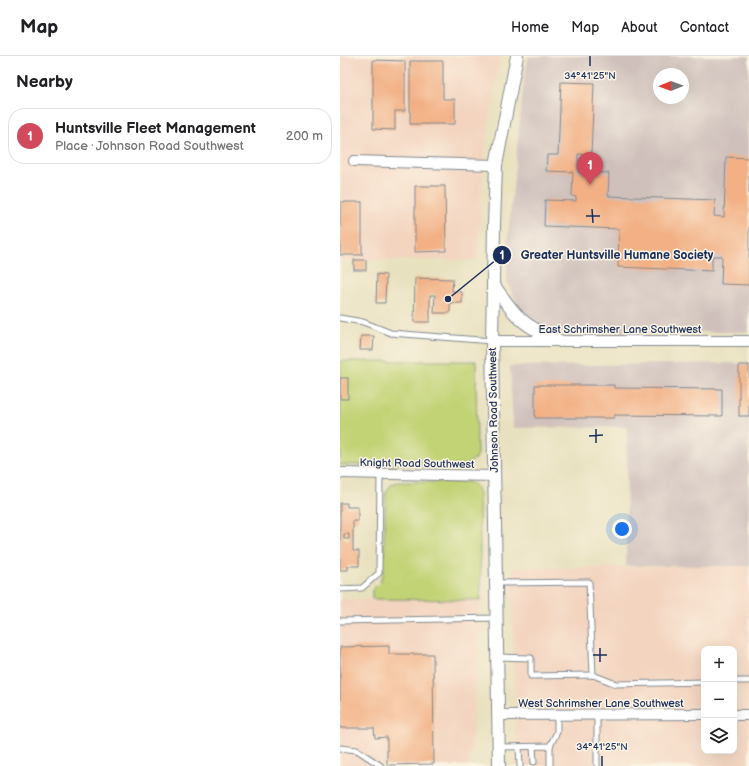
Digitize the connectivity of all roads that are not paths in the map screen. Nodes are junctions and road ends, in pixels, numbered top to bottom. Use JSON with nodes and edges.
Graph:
{"nodes":[{"id":1,"x":516,"y":56,"type":"edge"},
{"id":2,"x":354,"y":161,"type":"dead end"},
{"id":3,"x":496,"y":165,"type":"junction"},
{"id":4,"x":493,"y":284,"type":"junction"},
{"id":5,"x":340,"y":318,"type":"edge"},
{"id":6,"x":492,"y":341,"type":"junction"},
{"id":7,"x":560,"y":341,"type":"junction"},
{"id":8,"x":749,"y":341,"type":"edge"},
{"id":9,"x":340,"y":473,"type":"edge"},
{"id":10,"x":380,"y":474,"type":"junction"},
{"id":11,"x":494,"y":476,"type":"junction"},
{"id":12,"x":496,"y":583,"type":"junction"},
{"id":13,"x":340,"y":589,"type":"edge"},
{"id":14,"x":497,"y":618,"type":"junction"},
{"id":15,"x":340,"y":620,"type":"edge"},
{"id":16,"x":497,"y":657,"type":"junction"},
{"id":17,"x":593,"y":676,"type":"junction"},
{"id":18,"x":737,"y":681,"type":"edge"},
{"id":19,"x":749,"y":681,"type":"edge"},
{"id":20,"x":701,"y":682,"type":"edge"},
{"id":21,"x":557,"y":714,"type":"junction"},
{"id":22,"x":597,"y":714,"type":"junction"},
{"id":23,"x":701,"y":714,"type":"edge"},
{"id":24,"x":498,"y":715,"type":"junction"},
{"id":25,"x":737,"y":715,"type":"edge"},
{"id":26,"x":749,"y":715,"type":"edge"},
{"id":27,"x":550,"y":746,"type":"junction"},
{"id":28,"x":498,"y":747,"type":"junction"},
{"id":29,"x":519,"y":747,"type":"junction"},
{"id":30,"x":533,"y":747,"type":"junction"},
{"id":31,"x":340,"y":748,"type":"edge"},
{"id":32,"x":534,"y":762,"type":"dead end"},
{"id":33,"x":381,"y":766,"type":"edge"},
{"id":34,"x":499,"y":766,"type":"edge"},
{"id":35,"x":520,"y":766,"type":"edge"},
{"id":36,"x":550,"y":766,"type":"edge"},
{"id":37,"x":597,"y":766,"type":"edge"}],
"edges":[{"from":1,"to":3,"type":"street","name":"Johnson Road Southwest"},
{"from":2,"to":3,"type":"street"},
{"from":3,"to":4,"type":"street","name":"Johnson Road Southwest"},
{"from":4,"to":6,"type":"street","name":"Johnson Road Southwest"},
{"from":4,"to":7,"type":"street"},
{"from":5,"to":6,"type":"lane"},
{"from":6,"to":7,"type":"street","name":"East Schrimsher Lane Southwest"},
{"from":6,"to":11,"type":"street","name":"Johnson Road Southwest"},
{"from":7,"to":8,"type":"street","name":"East Schrimsher Lane Southwest"},
{"from":9,"to":10,"type":"street","name":"Knight Road Southwest"},
{"from":10,"to":11,"type":"street","name":"Knight Road Southwest"},
{"from":10,"to":13,"type":"lane"},
{"from":11,"to":12,"type":"street","name":"Johnson Road Southwest"},
{"from":12,"to":14,"type":"street","name":"Johnson Road Southwest"},
{"from":12,"to":17,"type":"lane"},
{"from":14,"to":15,"type":"lane"},
{"from":14,"to":16,"type":"street","name":"Johnson Road Southwest"},
{"from":16,"to":17,"type":"lane"},
{"from":16,"to":24,"type":"street","name":"Johnson Road Southwest"},
{"from":17,"to":20,"type":"lane"},
{"from":18,"to":19,"type":"lane"},
{"from":21,"to":22,"type":"street","name":"West Schrimsher Lane Southwest"},
{"from":21,"to":24,"type":"street","name":"West Schrimsher Lane Southwest"},
{"from":21,"to":27,"type":"lane"},
{"from":22,"to":23,"type":"street","name":"West Schrimsher Lane Southwest"},
{"from":22,"to":37,"type":"lane"},
{"from":24,"to":28,"type":"street","name":"Johnson Road Southwest"},
{"from":25,"to":26,"type":"street"},
{"from":27,"to":30,"type":"lane"},
{"from":27,"to":36,"type":"lane"},
{"from":28,"to":29,"type":"lane"},
{"from":28,"to":34,"type":"street","name":"Johnson Road Southwest"},
{"from":29,"to":30,"type":"lane"},
{"from":29,"to":35,"type":"lane"},
{"from":30,"to":32,"type":"lane"},
{"from":31,"to":33,"type":"lane"}]}
